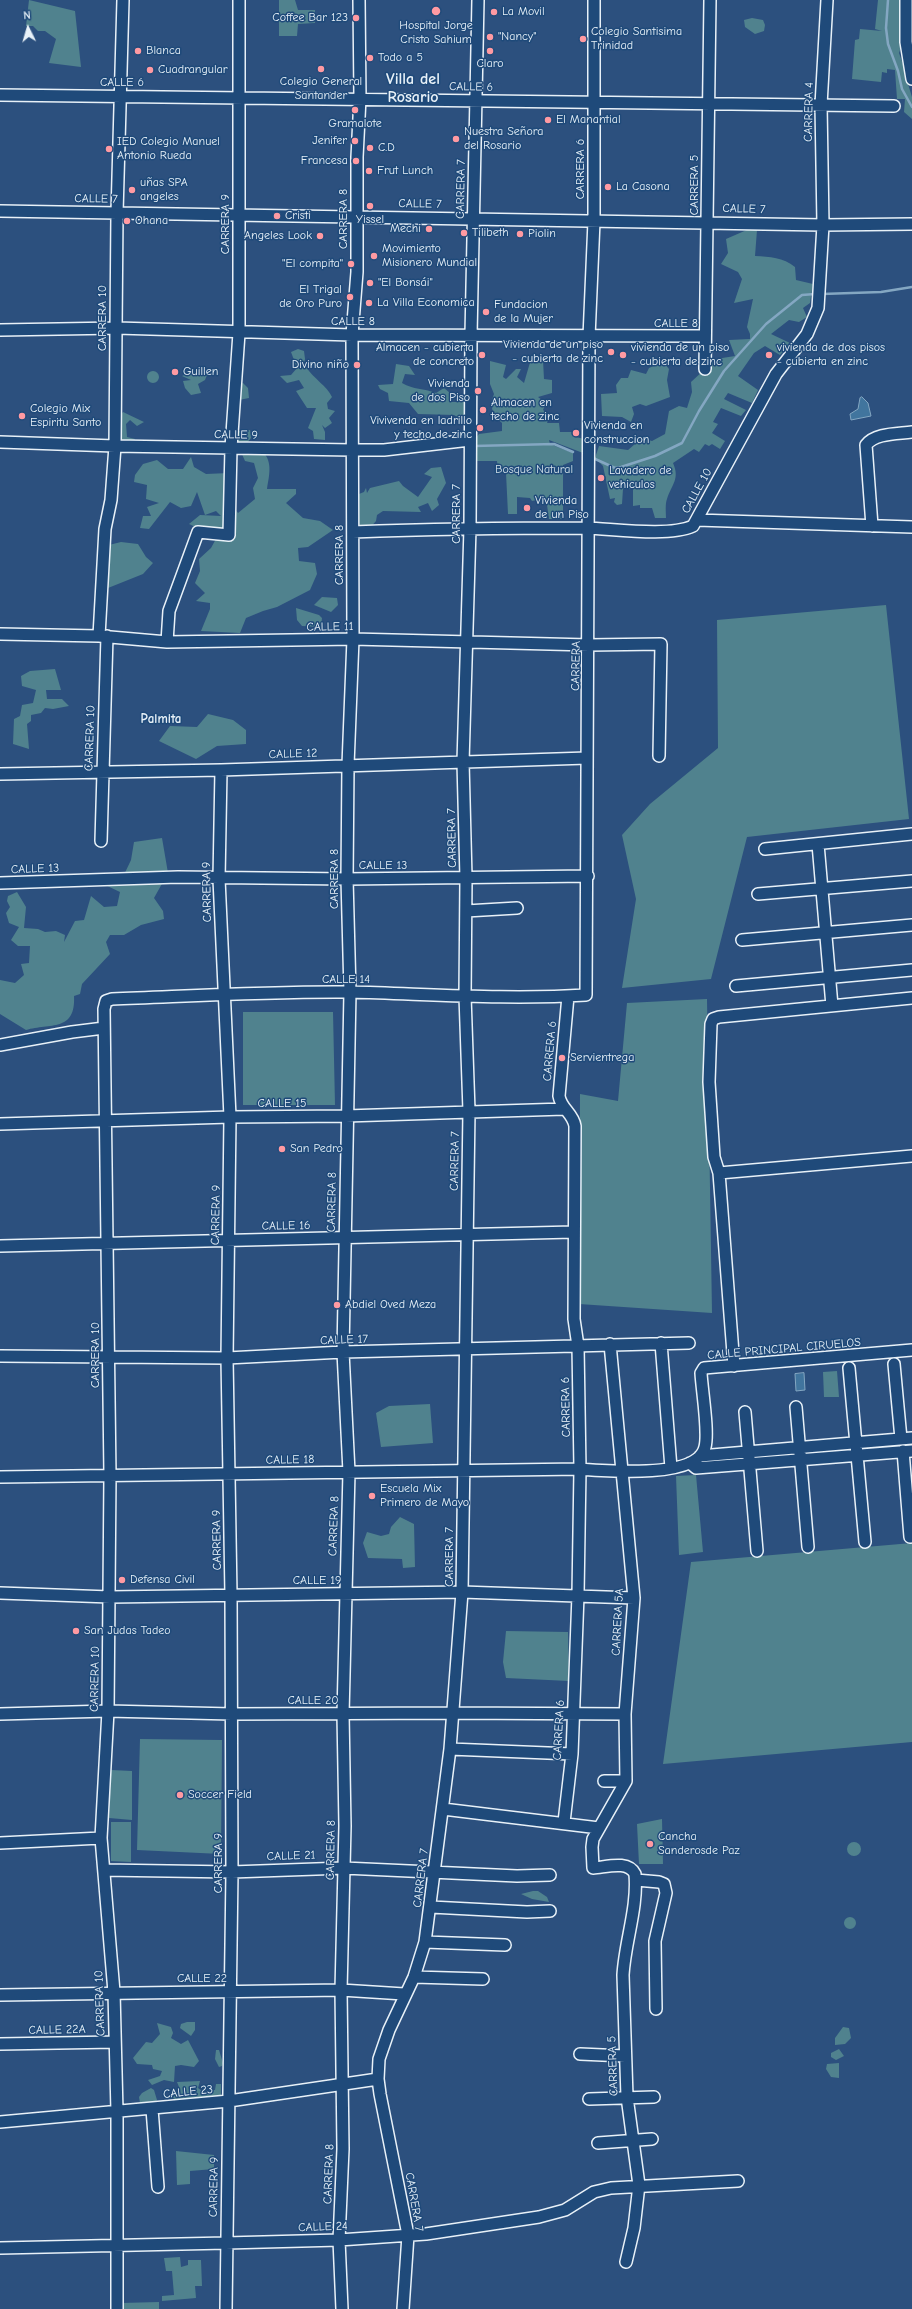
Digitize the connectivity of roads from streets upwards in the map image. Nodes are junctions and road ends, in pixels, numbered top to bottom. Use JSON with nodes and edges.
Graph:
{"nodes":[{"id":1,"x":123,"y":0,"type":"edge"},
{"id":2,"x":239,"y":0,"type":"edge"},
{"id":3,"x":359,"y":0,"type":"edge"},
{"id":4,"x":478,"y":0,"type":"edge"},
{"id":5,"x":594,"y":0,"type":"edge"},
{"id":6,"x":710,"y":0,"type":"edge"},
{"id":7,"x":827,"y":0,"type":"edge"},
{"id":8,"x":906,"y":0,"type":"edge"},
{"id":9,"x":912,"y":79,"type":"edge"},
{"id":10,"x":0,"y":95,"type":"edge"},
{"id":11,"x":121,"y":96,"type":"junction"},
{"id":12,"x":239,"y":96,"type":"junction"},
{"id":13,"x":360,"y":98,"type":"junction"},
{"id":14,"x":476,"y":100,"type":"junction"},
{"id":15,"x":594,"y":101,"type":"junction"},
{"id":16,"x":708,"y":102,"type":"junction"},
{"id":17,"x":821,"y":105,"type":"junction"},
{"id":18,"x":894,"y":106,"type":"dead end"},
{"id":19,"x":0,"y":211,"type":"edge"},
{"id":20,"x":117,"y":213,"type":"junction"},
{"id":21,"x":239,"y":214,"type":"junction"},
{"id":22,"x":357,"y":216,"type":"junction"},
{"id":23,"x":474,"y":218,"type":"junction"},
{"id":24,"x":594,"y":221,"type":"junction"},
{"id":25,"x":708,"y":221,"type":"junction"},
{"id":26,"x":912,"y":224,"type":"edge"},
{"id":27,"x":823,"y":225,"type":"junction"},
{"id":28,"x":116,"y":328,"type":"junction"},
{"id":29,"x":0,"y":330,"type":"edge"},
{"id":30,"x":239,"y":333,"type":"junction"},
{"id":31,"x":471,"y":334,"type":"junction"},
{"id":32,"x":352,"y":336,"type":"junction"},
{"id":33,"x":705,"y":336,"type":"junction"},
{"id":34,"x":589,"y":337,"type":"junction"},
{"id":35,"x":705,"y":369,"type":"dead end"},
{"id":36,"x":912,"y":432,"type":"edge"},
{"id":37,"x":470,"y":441,"type":"junction"},
{"id":38,"x":0,"y":442,"type":"edge"},
{"id":39,"x":115,"y":446,"type":"junction"},
{"id":40,"x":231,"y":448,"type":"junction"},
{"id":41,"x":352,"y":450,"type":"junction"},
{"id":42,"x":697,"y":520,"type":"junction"},
{"id":43,"x":872,"y":526,"type":"junction"},
{"id":44,"x":912,"y":527,"type":"edge"},
{"id":45,"x":470,"y":528,"type":"junction"},
{"id":46,"x":588,"y":528,"type":"junction"},
{"id":47,"x":353,"y":532,"type":"junction"},
{"id":48,"x":0,"y":634,"type":"edge"},
{"id":49,"x":103,"y":636,"type":"junction"},
{"id":50,"x":353,"y":639,"type":"junction"},
{"id":51,"x":468,"y":641,"type":"junction"},
{"id":52,"x":167,"y":642,"type":"junction"},
{"id":53,"x":589,"y":645,"type":"junction"},
{"id":54,"x":659,"y":756,"type":"dead end"},
{"id":55,"x":587,"y":758,"type":"junction"},
{"id":56,"x":463,"y":762,"type":"junction"},
{"id":57,"x":348,"y":765,"type":"junction"},
{"id":58,"x":221,"y":770,"type":"junction"},
{"id":59,"x":102,"y":772,"type":"junction"},
{"id":60,"x":0,"y":774,"type":"edge"},
{"id":61,"x":912,"y":834,"type":"edge"},
{"id":62,"x":101,"y":841,"type":"dead end"},
{"id":63,"x":818,"y":844,"type":"junction"},
{"id":64,"x":765,"y":848,"type":"dead end"},
{"id":65,"x":588,"y":876,"type":"junction"},
{"id":66,"x":466,"y":878,"type":"junction"},
{"id":67,"x":219,"y":879,"type":"junction"},
{"id":68,"x":347,"y":879,"type":"junction"},
{"id":69,"x":912,"y":881,"type":"edge"},
{"id":70,"x":0,"y":883,"type":"edge"},
{"id":71,"x":822,"y":889,"type":"junction"},
{"id":72,"x":758,"y":894,"type":"dead end"},
{"id":73,"x":517,"y":908,"type":"dead end"},
{"id":74,"x":466,"y":911,"type":"junction"},
{"id":75,"x":912,"y":925,"type":"edge"},
{"id":76,"x":825,"y":932,"type":"junction"},
{"id":77,"x":742,"y":940,"type":"dead end"},
{"id":78,"x":912,"y":970,"type":"edge"},
{"id":79,"x":830,"y":978,"type":"junction"},
{"id":80,"x":736,"y":986,"type":"dead end"},
{"id":81,"x":350,"y":992,"type":"junction"},
{"id":82,"x":224,"y":995,"type":"junction"},
{"id":83,"x":586,"y":995,"type":"joint"},
{"id":84,"x":465,"y":996,"type":"junction"},
{"id":85,"x":568,"y":996,"type":"junction"},
{"id":86,"x":912,"y":998,"type":"edge"},
{"id":87,"x":106,"y":1001,"type":"joint"},
{"id":88,"x":832,"y":1006,"type":"junction"},
{"id":89,"x":104,"y":1028,"type":"junction"},
{"id":90,"x":0,"y":1045,"type":"edge"},
{"id":91,"x":564,"y":1109,"type":"junction"},
{"id":92,"x":469,"y":1111,"type":"junction"},
{"id":93,"x":346,"y":1116,"type":"junction"},
{"id":94,"x":230,"y":1117,"type":"junction"},
{"id":95,"x":106,"y":1121,"type":"junction"},
{"id":96,"x":0,"y":1124,"type":"edge"},
{"id":97,"x":912,"y":1156,"type":"edge"},
{"id":98,"x":719,"y":1173,"type":"junction"},
{"id":99,"x":573,"y":1232,"type":"junction"},
{"id":100,"x":467,"y":1235,"type":"junction"},
{"id":101,"x":344,"y":1238,"type":"junction"},
{"id":102,"x":228,"y":1241,"type":"junction"},
{"id":103,"x":108,"y":1244,"type":"junction"},
{"id":104,"x":0,"y":1246,"type":"edge"},
{"id":105,"x":661,"y":1343,"type":"junction"},
{"id":106,"x":689,"y":1343,"type":"dead end"},
{"id":107,"x":610,"y":1344,"type":"junction"},
{"id":108,"x":578,"y":1346,"type":"junction"},
{"id":109,"x":466,"y":1349,"type":"junction"},
{"id":110,"x":912,"y":1350,"type":"edge"},
{"id":111,"x":343,"y":1352,"type":"junction"},
{"id":112,"x":0,"y":1356,"type":"edge"},
{"id":113,"x":109,"y":1358,"type":"junction"},
{"id":114,"x":227,"y":1358,"type":"junction"},
{"id":115,"x":894,"y":1364,"type":"dead end"},
{"id":116,"x":734,"y":1366,"type":"junction"},
{"id":117,"x":849,"y":1368,"type":"dead end"},
{"id":118,"x":796,"y":1407,"type":"dead end"},
{"id":119,"x":745,"y":1412,"type":"dead end"},
{"id":120,"x":907,"y":1439,"type":"edge"},
{"id":121,"x":857,"y":1449,"type":"junction"},
{"id":122,"x":907,"y":1451,"type":"edge"},
{"id":123,"x":748,"y":1452,"type":"junction"},
{"id":124,"x":800,"y":1453,"type":"junction"},
{"id":125,"x":707,"y":1459,"type":"junction"},
{"id":126,"x":749,"y":1463,"type":"junction"},
{"id":127,"x":671,"y":1468,"type":"junction"},
{"id":128,"x":580,"y":1469,"type":"junction"},
{"id":129,"x":463,"y":1471,"type":"junction"},
{"id":130,"x":349,"y":1472,"type":"junction"},
{"id":131,"x":622,"y":1472,"type":"junction"},
{"id":132,"x":228,"y":1474,"type":"junction"},
{"id":133,"x":110,"y":1475,"type":"junction"},
{"id":134,"x":0,"y":1477,"type":"edge"},
{"id":135,"x":910,"y":1537,"type":"dead end"},
{"id":136,"x":865,"y":1542,"type":"dead end"},
{"id":137,"x":808,"y":1547,"type":"dead end"},
{"id":138,"x":757,"y":1551,"type":"dead end"},
{"id":139,"x":462,"y":1592,"type":"junction"},
{"id":140,"x":0,"y":1594,"type":"edge"},
{"id":141,"x":345,"y":1594,"type":"junction"},
{"id":142,"x":231,"y":1595,"type":"junction"},
{"id":143,"x":578,"y":1595,"type":"junction"},
{"id":144,"x":110,"y":1597,"type":"junction"},
{"id":145,"x":634,"y":1598,"type":"junction"},
{"id":146,"x":108,"y":1711,"type":"junction"},
{"id":147,"x":454,"y":1713,"type":"junction"},
{"id":148,"x":0,"y":1714,"type":"edge"},
{"id":149,"x":232,"y":1714,"type":"junction"},
{"id":150,"x":343,"y":1714,"type":"junction"},
{"id":151,"x":625,"y":1714,"type":"junction"},
{"id":152,"x":573,"y":1715,"type":"junction"},
{"id":153,"x":450,"y":1749,"type":"junction"},
{"id":154,"x":572,"y":1754,"type":"junction"},
{"id":155,"x":604,"y":1781,"type":"dead end"},
{"id":156,"x":626,"y":1781,"type":"junction"},
{"id":157,"x":443,"y":1809,"type":"junction"},
{"id":158,"x":564,"y":1822,"type":"junction"},
{"id":159,"x":599,"y":1828,"type":"junction"},
{"id":160,"x":101,"y":1838,"type":"junction"},
{"id":161,"x":0,"y":1842,"type":"edge"},
{"id":162,"x":344,"y":1868,"type":"junction"},
{"id":163,"x":104,"y":1870,"type":"junction"},
{"id":164,"x":232,"y":1872,"type":"junction"},
{"id":165,"x":435,"y":1872,"type":"junction"},
{"id":166,"x":550,"y":1875,"type":"dead end"},
{"id":167,"x":636,"y":1880,"type":"junction"},
{"id":168,"x":431,"y":1907,"type":"junction"},
{"id":169,"x":550,"y":1911,"type":"dead end"},
{"id":170,"x":425,"y":1942,"type":"junction"},
{"id":171,"x":505,"y":1946,"type":"dead end"},
{"id":172,"x":414,"y":1977,"type":"junction"},
{"id":173,"x":483,"y":1979,"type":"dead end"},
{"id":174,"x":341,"y":1990,"type":"junction"},
{"id":175,"x":114,"y":1992,"type":"junction"},
{"id":176,"x":230,"y":1992,"type":"junction"},
{"id":177,"x":404,"y":1994,"type":"junction"},
{"id":178,"x":0,"y":1995,"type":"edge"},
{"id":179,"x":656,"y":2009,"type":"dead end"},
{"id":180,"x":115,"y":2042,"type":"junction"},
{"id":181,"x":0,"y":2044,"type":"edge"},
{"id":182,"x":580,"y":2054,"type":"dead end"},
{"id":183,"x":625,"y":2056,"type":"junction"},
{"id":184,"x":378,"y":2079,"type":"junction"},
{"id":185,"x":342,"y":2083,"type":"junction"},
{"id":186,"x":627,"y":2097,"type":"junction"},
{"id":187,"x":654,"y":2097,"type":"dead end"},
{"id":188,"x":589,"y":2099,"type":"dead end"},
{"id":189,"x":229,"y":2101,"type":"junction"},
{"id":190,"x":152,"y":2109,"type":"junction"},
{"id":191,"x":117,"y":2112,"type":"junction"},
{"id":192,"x":0,"y":2122,"type":"edge"},
{"id":193,"x":652,"y":2139,"type":"dead end"},
{"id":194,"x":634,"y":2140,"type":"junction"},
{"id":195,"x":598,"y":2143,"type":"dead end"},
{"id":196,"x":738,"y":2181,"type":"dead end"},
{"id":197,"x":639,"y":2185,"type":"junction"},
{"id":198,"x":158,"y":2187,"type":"dead end"},
{"id":199,"x":408,"y":2235,"type":"junction"},
{"id":200,"x":339,"y":2240,"type":"junction"},
{"id":201,"x":226,"y":2243,"type":"junction"},
{"id":202,"x":118,"y":2246,"type":"junction"},
{"id":203,"x":0,"y":2248,"type":"edge"},
{"id":204,"x":626,"y":2262,"type":"dead end"},
{"id":205,"x":117,"y":2309,"type":"edge"},
{"id":206,"x":226,"y":2309,"type":"edge"},
{"id":207,"x":342,"y":2309,"type":"edge"},
{"id":208,"x":403,"y":2309,"type":"edge"}],
"edges":[{"from":1,"to":11,"type":"street","name":"CARRERA 10"},
{"from":2,"to":12,"type":"street","name":"CARRERA 9"},
{"from":3,"to":13,"type":"street","name":"CARRERA 8"},
{"from":4,"to":14,"type":"street","name":"CARRERA 7"},
{"from":5,"to":15,"type":"street","name":"CARRERA 6"},
{"from":6,"to":16,"type":"street","name":"CARRERA 5"},
{"from":7,"to":17,"type":"street","name":"CARRERA 4"},
{"from":8,"to":9,"type":"street"},
{"from":10,"to":11,"type":"street","name":"CALLE 6"},
{"from":11,"to":12,"type":"street","name":"CALLE 6"},
{"from":11,"to":20,"type":"street","name":"CARRERA 10"},
{"from":12,"to":13,"type":"street","name":"CALLE 6"},
{"from":12,"to":21,"type":"street","name":"CARRERA 9"},
{"from":13,"to":14,"type":"street","name":"CALLE 6"},
{"from":13,"to":22,"type":"street","name":"CARRERA 8"},
{"from":14,"to":15,"type":"street","name":"CALLE 6"},
{"from":14,"to":23,"type":"street","name":"CARRERA 7"},
{"from":15,"to":16,"type":"street","name":"CALLE 6"},
{"from":15,"to":24,"type":"street","name":"CARRERA 6"},
{"from":16,"to":17,"type":"street","name":"CALLE 6"},
{"from":16,"to":25,"type":"street","name":"CARRERA 5"},
{"from":17,"to":18,"type":"street","name":"CALLE 6"},
{"from":17,"to":27,"type":"street","name":"CARRERA 4"},
{"from":19,"to":20,"type":"street","name":"CALLE 7"},
{"from":20,"to":21,"type":"street","name":"CALLE 7"},
{"from":20,"to":28,"type":"street","name":"CARRERA 10"},
{"from":21,"to":22,"type":"street","name":"CALLE 7"},
{"from":21,"to":30,"type":"street","name":"CARRERA 9"},
{"from":22,"to":23,"type":"street","name":"CALLE 7"},
{"from":22,"to":32,"type":"street","name":"CARRERA 8"},
{"from":23,"to":24,"type":"street","name":"CALLE 7"},
{"from":23,"to":31,"type":"street","name":"CARRERA 7"},
{"from":24,"to":25,"type":"street","name":"CALLE 7"},
{"from":24,"to":34,"type":"street","name":"CARRERA 6"},
{"from":25,"to":27,"type":"street","name":"CALLE 7"},
{"from":25,"to":33,"type":"street","name":"CARRERA 5"},
{"from":26,"to":27,"type":"street","name":"CALLE 7"},
{"from":27,"to":42,"type":"street","name":"CALLE 10"},
{"from":28,"to":29,"type":"street","name":"CALLE 8"},
{"from":28,"to":30,"type":"street","name":"CALLE 8"},
{"from":28,"to":39,"type":"street","name":"CARRERA 10"},
{"from":30,"to":32,"type":"street","name":"CALLE 8"},
{"from":30,"to":40,"type":"street","name":"CARRERA 9"},
{"from":31,"to":32,"type":"street","name":"CALLE 8"},
{"from":31,"to":34,"type":"street","name":"CALLE 8"},
{"from":31,"to":37,"type":"street","name":"CARRERA 7"},
{"from":32,"to":41,"type":"street","name":"CARRERA 8"},
{"from":33,"to":34,"type":"street","name":"CALLE 8"},
{"from":33,"to":35,"type":"street","name":"CARRERA 5"},
{"from":34,"to":46,"type":"street","name":"CARRERA"},
{"from":36,"to":43,"type":"street"},
{"from":37,"to":41,"type":"street","name":"CALLE 9"},
{"from":37,"to":45,"type":"street","name":"CARRERA 7"},
{"from":38,"to":39,"type":"street","name":"CALLE 9"},
{"from":39,"to":40,"type":"street","name":"CALLE 9"},
{"from":39,"to":49,"type":"street","name":"CARRERA 10"},
{"from":40,"to":41,"type":"street","name":"CALLE 9"},
{"from":40,"to":52,"type":"street","name":"CARRERA 9"},
{"from":41,"to":47,"type":"street","name":"CARRERA 8"},
{"from":42,"to":43,"type":"street"},
{"from":42,"to":46,"type":"street","name":"CALLE 10"},
{"from":43,"to":44,"type":"street"},
{"from":45,"to":46,"type":"street","name":"CALLE 10"},
{"from":45,"to":47,"type":"street","name":"CALLE 10"},
{"from":45,"to":51,"type":"street","name":"CARRERA 7"},
{"from":46,"to":53,"type":"street","name":"CARRERA"},
{"from":47,"to":50,"type":"street","name":"CARRERA 8"},
{"from":48,"to":49,"type":"street","name":"CALLE 11"},
{"from":49,"to":52,"type":"street","name":"CALLE 11"},
{"from":49,"to":59,"type":"street","name":"CARRERA 10"},
{"from":50,"to":51,"type":"street","name":"CALLE 11"},
{"from":50,"to":52,"type":"street","name":"CALLE 11"},
{"from":50,"to":57,"type":"street","name":"CARRERA 8"},
{"from":51,"to":53,"type":"street","name":"CALLE 11"},
{"from":51,"to":56,"type":"street","name":"CARRERA 7"},
{"from":53,"to":54,"type":"street","name":"CALLE 11"},
{"from":53,"to":55,"type":"street","name":"CARRERA"},
{"from":55,"to":56,"type":"street","name":"CALLE 12"},
{"from":55,"to":65,"type":"street","name":"CARRERA"},
{"from":56,"to":57,"type":"street","name":"CALLE 12"},
{"from":56,"to":66,"type":"street","name":"CARRERA 7"},
{"from":57,"to":58,"type":"street","name":"CALLE 12"},
{"from":57,"to":68,"type":"street","name":"CARRERA 8"},
{"from":58,"to":59,"type":"street","name":"CALLE 12"},
{"from":58,"to":67,"type":"street","name":"CARRERA 9"},
{"from":59,"to":60,"type":"street","name":"CALLE 12"},
{"from":59,"to":62,"type":"street","name":"CARRERA 10"},
{"from":61,"to":63,"type":"street"},
{"from":63,"to":64,"type":"street"},
{"from":63,"to":71,"type":"street"},
{"from":65,"to":66,"type":"street","name":"CALLE 13"},
{"from":65,"to":83,"type":"street","name":"CARRERA"},
{"from":66,"to":68,"type":"street","name":"CALLE 13"},
{"from":66,"to":74,"type":"street","name":"CARRERA 7"},
{"from":67,"to":68,"type":"street","name":"CALLE 13"},
{"from":67,"to":70,"type":"street","name":"CALLE 13"},
{"from":67,"to":82,"type":"street","name":"CARRERA 9"},
{"from":68,"to":81,"type":"street","name":"CARRERA 8"},
{"from":69,"to":71,"type":"street"},
{"from":71,"to":72,"type":"street"},
{"from":71,"to":76,"type":"street"},
{"from":73,"to":74,"type":"street"},
{"from":74,"to":84,"type":"street","name":"CARRERA 7"},
{"from":75,"to":76,"type":"street"},
{"from":76,"to":77,"type":"street"},
{"from":76,"to":79,"type":"street"},
{"from":78,"to":79,"type":"street"},
{"from":79,"to":80,"type":"street"},
{"from":79,"to":88,"type":"street"},
{"from":81,"to":82,"type":"street","name":"CALLE 14"},
{"from":81,"to":84,"type":"street","name":"CALLE 14"},
{"from":81,"to":93,"type":"street","name":"CARRERA 8"},
{"from":82,"to":87,"type":"street","name":"CALLE 14"},
{"from":82,"to":94,"type":"street","name":"CARRERA 9"},
{"from":83,"to":85,"type":"street","name":"CALLE 14"},
{"from":84,"to":85,"type":"street","name":"CALLE 14"},
{"from":84,"to":92,"type":"street","name":"CARRERA 7"},
{"from":85,"to":91,"type":"street","name":"CARRERA 6"},
{"from":86,"to":88,"type":"street"},
{"from":87,"to":89,"type":"street","name":"CARRERA 10"},
{"from":88,"to":98,"type":"street"},
{"from":89,"to":90,"type":"street"},
{"from":89,"to":95,"type":"street","name":"CARRERA 10"},
{"from":91,"to":92,"type":"street","name":"CALLE 15"},
{"from":91,"to":99,"type":"street","name":"CARRERA 6"},
{"from":92,"to":93,"type":"street","name":"CALLE 15"},
{"from":92,"to":100,"type":"street","name":"CARRERA 7"},
{"from":93,"to":94,"type":"street","name":"CALLE 15"},
{"from":93,"to":101,"type":"street","name":"CARRERA 8"},
{"from":94,"to":95,"type":"street","name":"CALLE 15"},
{"from":94,"to":102,"type":"street","name":"CARRERA 9"},
{"from":95,"to":96,"type":"street","name":"CALLE 15"},
{"from":95,"to":103,"type":"street","name":"CARRERA 10"},
{"from":97,"to":98,"type":"street"},
{"from":98,"to":116,"type":"street"},
{"from":99,"to":100,"type":"street","name":"CALLE 16"},
{"from":99,"to":108,"type":"street","name":"CARRERA 6"},
{"from":100,"to":101,"type":"street","name":"CALLE 16"},
{"from":100,"to":109,"type":"street","name":"CARRERA 7"},
{"from":101,"to":102,"type":"street","name":"CALLE 16"},
{"from":101,"to":111,"type":"street","name":"CARRERA 8"},
{"from":102,"to":103,"type":"street","name":"CALLE 16"},
{"from":102,"to":114,"type":"street","name":"CARRERA 9"},
{"from":103,"to":104,"type":"street","name":"CALLE 16"},
{"from":103,"to":113,"type":"street","name":"CARRERA 10"},
{"from":105,"to":106,"type":"street","name":"CALLE 17"},
{"from":105,"to":107,"type":"street","name":"CALLE 17"},
{"from":105,"to":127,"type":"street"},
{"from":107,"to":108,"type":"street","name":"CALLE 17"},
{"from":107,"to":131,"type":"street","name":"CARRERA 5A"},
{"from":108,"to":109,"type":"street","name":"CALLE 17"},
{"from":108,"to":128,"type":"street","name":"CARRERA 6"},
{"from":109,"to":111,"type":"street","name":"CALLE 17"},
{"from":109,"to":129,"type":"street","name":"CARRERA 7"},
{"from":110,"to":116,"type":"street","name":"CALLE PRINCIPAL CIRUELOS"},
{"from":111,"to":114,"type":"street","name":"CALLE 17"},
{"from":111,"to":130,"type":"street","name":"CARRERA 8"},
{"from":112,"to":113,"type":"street","name":"CALLE 17"},
{"from":113,"to":114,"type":"street","name":"CALLE 17"},
{"from":113,"to":133,"type":"street","name":"CARRERA 10"},
{"from":114,"to":132,"type":"street","name":"CARRERA 9"},
{"from":115,"to":120,"type":"street"},
{"from":116,"to":125,"type":"street","name":"CALLE PRINCIPAL CIRUELOS"},
{"from":117,"to":121,"type":"street"},
{"from":118,"to":124,"type":"street"},
{"from":119,"to":123,"type":"street"},
{"from":120,"to":121,"type":"street"},
{"from":120,"to":122,"type":"street"},
{"from":121,"to":122,"type":"street"},
{"from":121,"to":124,"type":"street"},
{"from":121,"to":136,"type":"street"},
{"from":122,"to":135,"type":"street"},
{"from":123,"to":124,"type":"street"},
{"from":123,"to":125,"type":"street"},
{"from":123,"to":126,"type":"street"},
{"from":124,"to":126,"type":"street"},
{"from":124,"to":137,"type":"street"},
{"from":125,"to":126,"type":"street"},
{"from":125,"to":127,"type":"street"},
{"from":126,"to":138,"type":"street"},
{"from":127,"to":131,"type":"street"},
{"from":128,"to":129,"type":"street","name":"CALLE 18"},
{"from":128,"to":131,"type":"street"},
{"from":128,"to":143,"type":"street","name":"CARRERA 6"},
{"from":129,"to":130,"type":"street","name":"CALLE 18"},
{"from":129,"to":139,"type":"street","name":"CARRERA 7"},
{"from":130,"to":132,"type":"street","name":"CALLE 18"},
{"from":130,"to":141,"type":"street","name":"CARRERA 8"},
{"from":131,"to":145,"type":"street","name":"CARRERA 5A"},
{"from":132,"to":133,"type":"street","name":"CALLE 18"},
{"from":132,"to":142,"type":"street","name":"CARRERA 9"},
{"from":133,"to":134,"type":"street","name":"CALLE 18"},
{"from":133,"to":144,"type":"street","name":"CARRERA 10"},
{"from":139,"to":141,"type":"street","name":"CALLE 19"},
{"from":139,"to":143,"type":"street","name":"CALLE 19"},
{"from":139,"to":147,"type":"street","name":"CARRERA 7"},
{"from":140,"to":144,"type":"street","name":"CALLE 19"},
{"from":141,"to":142,"type":"street","name":"CALLE 19"},
{"from":141,"to":150,"type":"street","name":"CARRERA 8"},
{"from":142,"to":144,"type":"street","name":"CALLE 19"},
{"from":142,"to":149,"type":"street","name":"CARRERA 9"},
{"from":143,"to":145,"type":"street","name":"CALLE 19"},
{"from":143,"to":152,"type":"street","name":"CARRERA 6"},
{"from":144,"to":146,"type":"street","name":"CARRERA 10"},
{"from":145,"to":151,"type":"street","name":"CARRERA 5A"},
{"from":146,"to":148,"type":"street","name":"CALLE 20"},
{"from":146,"to":149,"type":"street","name":"CALLE 20"},
{"from":146,"to":160,"type":"street","name":"CARRERA 10"},
{"from":147,"to":150,"type":"street","name":"CALLE 20"},
{"from":147,"to":152,"type":"street","name":"CALLE 20"},
{"from":147,"to":153,"type":"street","name":"CARRERA 7"},
{"from":149,"to":150,"type":"street","name":"CALLE 20"},
{"from":149,"to":164,"type":"street","name":"CARRERA 9"},
{"from":150,"to":162,"type":"street","name":"CARRERA 8"},
{"from":151,"to":152,"type":"street","name":"CALLE 20"},
{"from":151,"to":156,"type":"street","name":"CARRERA 5A"},
{"from":152,"to":154,"type":"street","name":"CARRERA 6"},
{"from":153,"to":154,"type":"street"},
{"from":153,"to":157,"type":"street","name":"CARRERA 7"},
{"from":154,"to":158,"type":"street","name":"CARRERA 6"},
{"from":155,"to":156,"type":"street"},
{"from":156,"to":159,"type":"street"},
{"from":157,"to":158,"type":"street"},
{"from":157,"to":165,"type":"street","name":"CARRERA 7"},
{"from":158,"to":159,"type":"street"},
{"from":159,"to":167,"type":"street","name":"CARRERA 5"},
{"from":160,"to":161,"type":"street"},
{"from":160,"to":163,"type":"street","name":"CARRERA 10"},
{"from":162,"to":164,"type":"street","name":"CALLE 21"},
{"from":162,"to":165,"type":"street","name":"CALLE 21"},
{"from":162,"to":174,"type":"street","name":"CARRERA 8"},
{"from":163,"to":164,"type":"street","name":"CALLE 21"},
{"from":163,"to":175,"type":"street","name":"CARRERA 10"},
{"from":164,"to":176,"type":"street","name":"CARRERA 9"},
{"from":165,"to":166,"type":"street","name":"CALLE 21"},
{"from":165,"to":168,"type":"street","name":"CARRERA 7"},
{"from":167,"to":179,"type":"street"},
{"from":167,"to":183,"type":"street","name":"CARRERA 5"},
{"from":168,"to":169,"type":"street"},
{"from":168,"to":170,"type":"street","name":"CARRERA 7"},
{"from":170,"to":171,"type":"street"},
{"from":170,"to":172,"type":"street","name":"CARRERA 7"},
{"from":172,"to":173,"type":"street"},
{"from":172,"to":177,"type":"street","name":"CARRERA 7"},
{"from":174,"to":176,"type":"street","name":"CALLE 22"},
{"from":174,"to":177,"type":"street","name":"CALLE 22"},
{"from":174,"to":185,"type":"street","name":"CARRERA 8"},
{"from":175,"to":176,"type":"street","name":"CALLE 22"},
{"from":175,"to":178,"type":"street","name":"CALLE 22"},
{"from":175,"to":180,"type":"street","name":"CARRERA 10"},
{"from":176,"to":189,"type":"street","name":"CARRERA 9"},
{"from":177,"to":184,"type":"street","name":"CARRERA 7"},
{"from":180,"to":181,"type":"street","name":"CALLE 22A"},
{"from":180,"to":191,"type":"street","name":"CARRERA 10"},
{"from":182,"to":183,"type":"street"},
{"from":183,"to":186,"type":"street","name":"CARRERA 5"},
{"from":184,"to":185,"type":"street","name":"CALLE 23"},
{"from":184,"to":199,"type":"street","name":"CARRERA 7"},
{"from":185,"to":189,"type":"street","name":"CALLE 23"},
{"from":185,"to":200,"type":"street","name":"CARRERA 8"},
{"from":186,"to":187,"type":"street"},
{"from":186,"to":188,"type":"street"},
{"from":186,"to":194,"type":"street","name":"CARRERA 5"},
{"from":189,"to":190,"type":"street","name":"CALLE 23"},
{"from":189,"to":201,"type":"street","name":"CARRERA 9"},
{"from":190,"to":191,"type":"street","name":"CALLE 23"},
{"from":190,"to":198,"type":"street"},
{"from":191,"to":192,"type":"street","name":"CALLE 23"},
{"from":191,"to":202,"type":"street","name":"CARRERA 10"},
{"from":193,"to":194,"type":"street"},
{"from":194,"to":195,"type":"street"},
{"from":194,"to":197,"type":"street","name":"CARRERA 5"},
{"from":196,"to":197,"type":"street","name":"CALLE 24"},
{"from":197,"to":199,"type":"street","name":"CALLE 24"},
{"from":197,"to":204,"type":"street","name":"CARRERA 5"},
{"from":199,"to":200,"type":"street","name":"CALLE 24"},
{"from":199,"to":208,"type":"street","name":"CARRERA 7"},
{"from":200,"to":201,"type":"street","name":"CALLE 24"},
{"from":200,"to":207,"type":"street","name":"CARRERA 8"},
{"from":201,"to":202,"type":"street","name":"CALLE 24"},
{"from":201,"to":206,"type":"street","name":"CARRERA 9"},
{"from":202,"to":203,"type":"street","name":"CALLE 24"},
{"from":202,"to":205,"type":"street","name":"CARRERA 10"}]}
